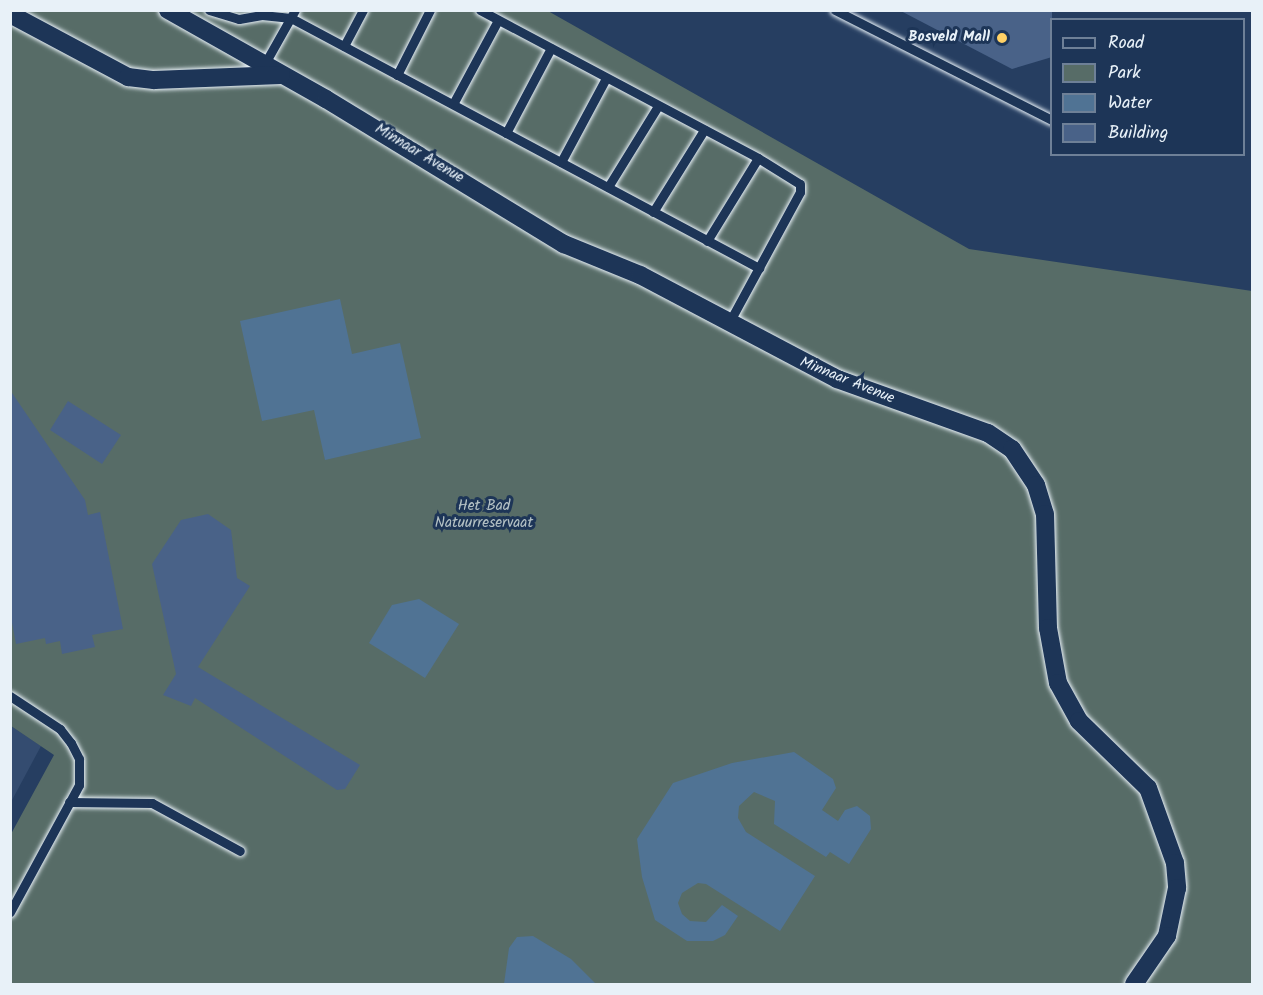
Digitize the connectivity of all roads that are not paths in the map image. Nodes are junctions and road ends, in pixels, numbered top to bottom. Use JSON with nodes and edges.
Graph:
{"nodes":[{"id":1,"x":168,"y":10,"type":"edge"},
{"id":2,"x":363,"y":10,"type":"edge"},
{"id":3,"x":430,"y":10,"type":"edge"},
{"id":4,"x":480,"y":10,"type":"edge"},
{"id":5,"x":835,"y":10,"type":"edge"},
{"id":6,"x":215,"y":12,"type":"edge"},
{"id":7,"x":10,"y":14,"type":"edge"},
{"id":8,"x":293,"y":14,"type":"edge"},
{"id":9,"x":498,"y":20,"type":"junction"},
{"id":10,"x":344,"y":46,"type":"junction"},
{"id":11,"x":551,"y":48,"type":"junction"},
{"id":12,"x":264,"y":65,"type":"junction"},
{"id":13,"x":282,"y":75,"type":"junction"},
{"id":14,"x":397,"y":75,"type":"junction"},
{"id":15,"x":606,"y":78,"type":"junction"},
{"id":16,"x":453,"y":104,"type":"junction"},
{"id":17,"x":658,"y":106,"type":"junction"},
{"id":18,"x":1050,"y":119,"type":"edge"},
{"id":19,"x":704,"y":130,"type":"junction"},
{"id":20,"x":506,"y":133,"type":"junction"},
{"id":21,"x":758,"y":158,"type":"junction"},
{"id":22,"x":561,"y":162,"type":"junction"},
{"id":23,"x":608,"y":187,"type":"junction"},
{"id":24,"x":653,"y":212,"type":"junction"},
{"id":25,"x":707,"y":240,"type":"junction"},
{"id":26,"x":759,"y":268,"type":"junction"},
{"id":27,"x":729,"y":323,"type":"junction"},
{"id":28,"x":10,"y":696,"type":"edge"},
{"id":29,"x":69,"y":802,"type":"junction"},
{"id":30,"x":240,"y":851,"type":"dead end"},
{"id":31,"x":10,"y":912,"type":"edge"},
{"id":32,"x":1134,"y":984,"type":"edge"}],
"edges":[{"from":1,"to":12,"type":"street","name":"Minnaar Avenue"},
{"from":2,"to":10,"type":"lane"},
{"from":3,"to":14,"type":"lane"},
{"from":4,"to":9,"type":"lane"},
{"from":5,"to":18,"type":"lane"},
{"from":6,"to":8,"type":"lane"},
{"from":7,"to":13,"type":"street"},
{"from":8,"to":10,"type":"lane"},
{"from":8,"to":12,"type":"lane"},
{"from":9,"to":11,"type":"lane"},
{"from":9,"to":16,"type":"lane"},
{"from":10,"to":14,"type":"lane"},
{"from":11,"to":15,"type":"lane"},
{"from":11,"to":20,"type":"lane"},
{"from":12,"to":13,"type":"street","name":"Minnaar Avenue"},
{"from":13,"to":27,"type":"street","name":"Minnaar Avenue"},
{"from":14,"to":16,"type":"lane"},
{"from":15,"to":17,"type":"lane"},
{"from":15,"to":22,"type":"lane"},
{"from":16,"to":20,"type":"lane"},
{"from":17,"to":19,"type":"lane"},
{"from":17,"to":23,"type":"lane"},
{"from":19,"to":21,"type":"lane"},
{"from":19,"to":24,"type":"lane"},
{"from":20,"to":22,"type":"lane"},
{"from":21,"to":25,"type":"lane"},
{"from":21,"to":26,"type":"lane"},
{"from":22,"to":23,"type":"lane"},
{"from":23,"to":24,"type":"lane"},
{"from":24,"to":25,"type":"lane"},
{"from":25,"to":26,"type":"lane"},
{"from":26,"to":27,"type":"lane"},
{"from":27,"to":32,"type":"street","name":"Minnaar Avenue"},
{"from":28,"to":29,"type":"lane"},
{"from":29,"to":30,"type":"lane"},
{"from":29,"to":31,"type":"lane"}]}
